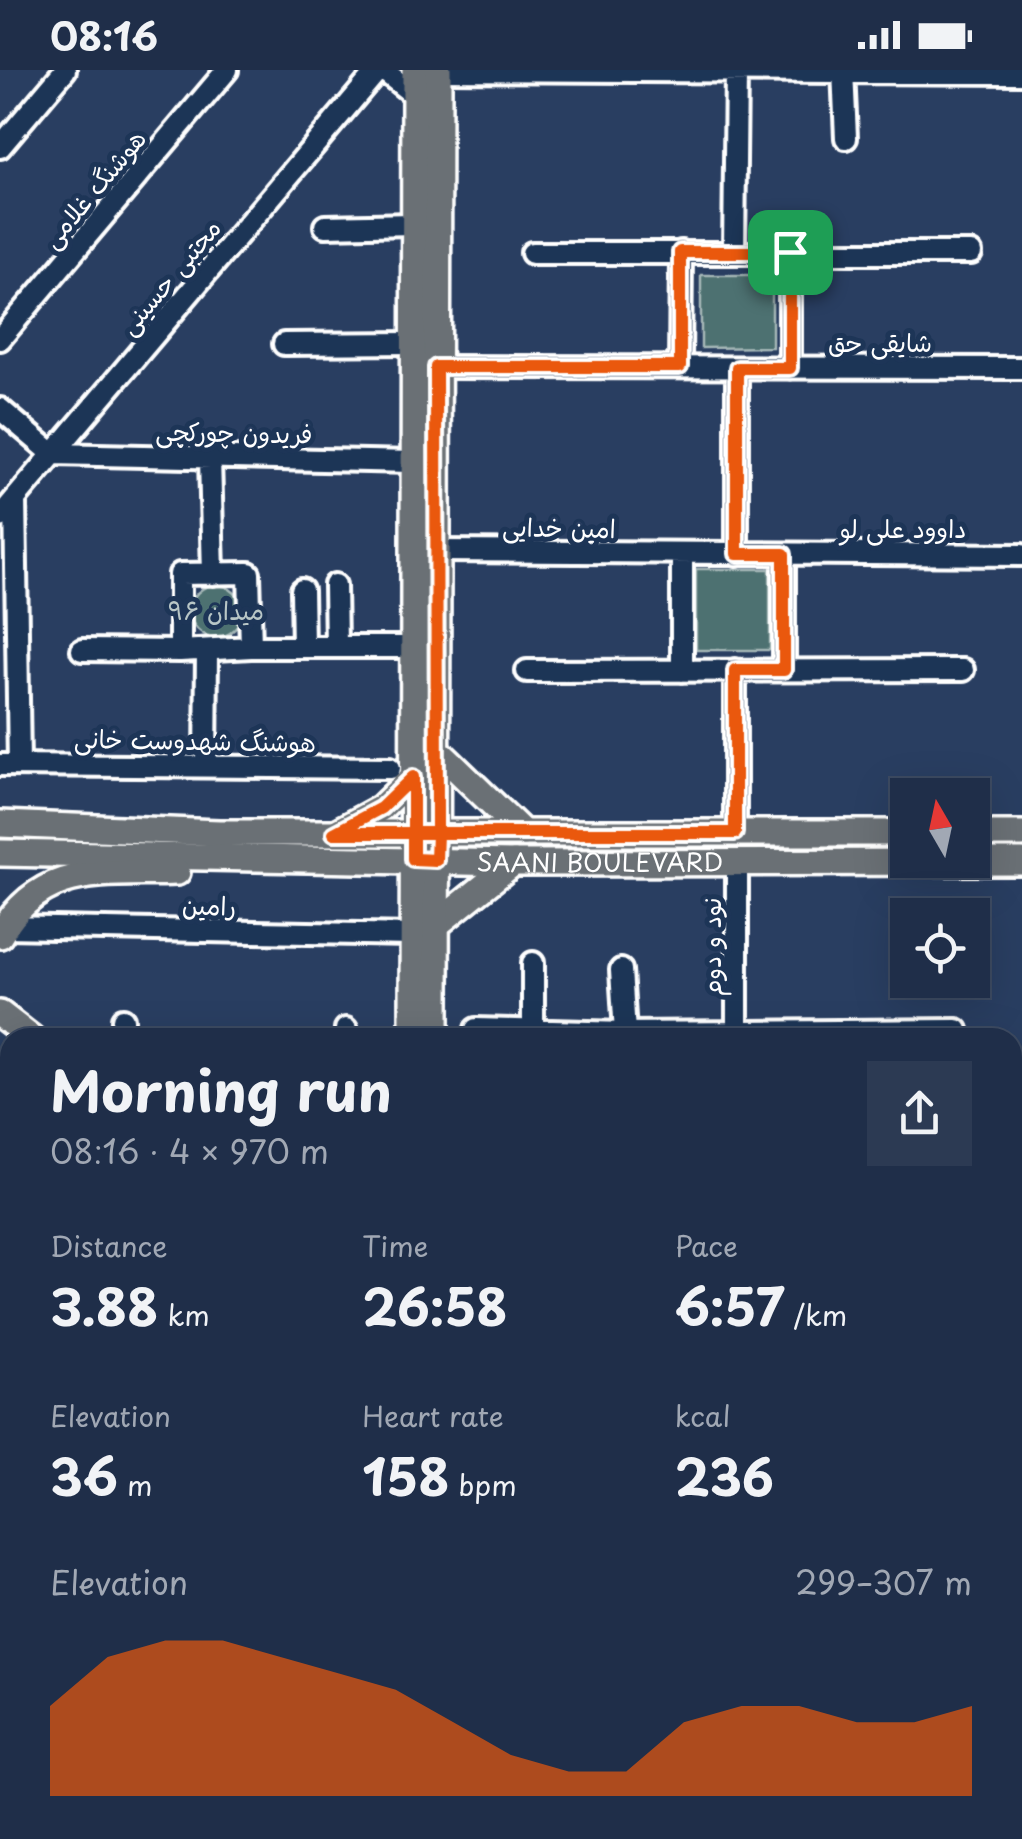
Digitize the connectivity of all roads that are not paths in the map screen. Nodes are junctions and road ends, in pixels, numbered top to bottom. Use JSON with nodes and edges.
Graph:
{"nodes":[{"id":1,"x":65,"y":70,"type":"edge"},
{"id":2,"x":226,"y":70,"type":"edge"},
{"id":3,"x":380,"y":70,"type":"edge"},
{"id":4,"x":736,"y":71,"type":"edge"},
{"id":5,"x":843,"y":71,"type":"edge"},
{"id":6,"x":920,"y":72,"type":"edge"},
{"id":7,"x":954,"y":72,"type":"edge"},
{"id":8,"x":1022,"y":73,"type":"edge"},
{"id":9,"x":421,"y":75,"type":"edge"},
{"id":10,"x":846,"y":138,"type":"dead end"},
{"id":11,"x":0,"y":147,"type":"edge"},
{"id":12,"x":413,"y":224,"type":"junction"},
{"id":13,"x":325,"y":226,"type":"dead end"},
{"id":14,"x":680,"y":252,"type":"junction"},
{"id":15,"x":734,"y":252,"type":"junction"},
{"id":16,"x":790,"y":252,"type":"junction"},
{"id":17,"x":532,"y":253,"type":"dead end"},
{"id":18,"x":972,"y":253,"type":"dead end"},
{"id":19,"x":0,"y":339,"type":"edge"},
{"id":20,"x":284,"y":344,"type":"dead end"},
{"id":21,"x":413,"y":344,"type":"junction"},
{"id":22,"x":436,"y":367,"type":"junction"},
{"id":23,"x":680,"y":367,"type":"junction"},
{"id":24,"x":737,"y":368,"type":"junction"},
{"id":25,"x":790,"y":368,"type":"junction"},
{"id":26,"x":1022,"y":368,"type":"edge"},
{"id":27,"x":0,"y":410,"type":"edge"},
{"id":28,"x":53,"y":454,"type":"junction"},
{"id":29,"x":210,"y":458,"type":"junction"},
{"id":30,"x":413,"y":462,"type":"junction"},
{"id":31,"x":15,"y":499,"type":"junction"},
{"id":32,"x":0,"y":516,"type":"edge"},
{"id":33,"x":436,"y":551,"type":"junction"},
{"id":34,"x":682,"y":554,"type":"junction"},
{"id":35,"x":737,"y":554,"type":"junction"},
{"id":36,"x":784,"y":554,"type":"junction"},
{"id":37,"x":1022,"y":555,"type":"edge"},
{"id":38,"x":213,"y":574,"type":"junction"},
{"id":39,"x":335,"y":584,"type":"dead end"},
{"id":40,"x":302,"y":590,"type":"dead end"},
{"id":41,"x":336,"y":646,"type":"junction"},
{"id":42,"x":303,"y":647,"type":"junction"},
{"id":43,"x":413,"y":647,"type":"junction"},
{"id":44,"x":250,"y":648,"type":"junction"},
{"id":45,"x":82,"y":650,"type":"dead end"},
{"id":46,"x":207,"y":650,"type":"junction"},
{"id":47,"x":180,"y":651,"type":"junction"},
{"id":48,"x":682,"y":670,"type":"junction"},
{"id":49,"x":735,"y":670,"type":"junction"},
{"id":50,"x":784,"y":670,"type":"junction"},
{"id":51,"x":963,"y":670,"type":"dead end"},
{"id":52,"x":527,"y":671,"type":"dead end"},
{"id":53,"x":436,"y":749,"type":"junction"},
{"id":54,"x":9,"y":765,"type":"edge"},
{"id":55,"x":206,"y":766,"type":"junction"},
{"id":56,"x":402,"y":773,"type":"junction"},
{"id":57,"x":0,"y":810,"type":"edge"},
{"id":58,"x":0,"y":824,"type":"edge"},
{"id":59,"x":129,"y":828,"type":"junction"},
{"id":60,"x":334,"y":833,"type":"junction"},
{"id":61,"x":425,"y":833,"type":"junction"},
{"id":62,"x":523,"y":833,"type":"junction"},
{"id":63,"x":735,"y":833,"type":"junction"},
{"id":64,"x":890,"y":834,"type":"edge"},
{"id":65,"x":990,"y":834,"type":"edge"},
{"id":66,"x":1022,"y":834,"type":"edge"},
{"id":67,"x":0,"y":853,"type":"edge"},
{"id":68,"x":316,"y":858,"type":"junction"},
{"id":69,"x":424,"y":860,"type":"junction"},
{"id":70,"x":1022,"y":862,"type":"edge"},
{"id":71,"x":514,"y":863,"type":"junction"},
{"id":72,"x":737,"y":864,"type":"junction"},
{"id":73,"x":425,"y":930,"type":"junction"},
{"id":74,"x":2,"y":931,"type":"edge"},
{"id":75,"x":532,"y":963,"type":"dead end"},
{"id":76,"x":621,"y":970,"type":"dead end"},
{"id":77,"x":414,"y":1028,"type":"edge"},
{"id":78,"x":435,"y":1028,"type":"edge"},
{"id":79,"x":532,"y":1028,"type":"edge"},
{"id":80,"x":625,"y":1028,"type":"edge"},
{"id":81,"x":737,"y":1028,"type":"edge"}],
"edges":[{"from":1,"to":11,"type":"street"},
{"from":2,"to":19,"type":"street","name":"هوشنگ غلامی"},
{"from":3,"to":9,"type":"street"},
{"from":3,"to":28,"type":"street","name":"مجتبی حسینی"},
{"from":4,"to":5,"type":"street"},
{"from":4,"to":9,"type":"street"},
{"from":4,"to":15,"type":"street"},
{"from":5,"to":6,"type":"street"},
{"from":5,"to":10,"type":"street"},
{"from":6,"to":7,"type":"street"},
{"from":7,"to":8,"type":"street"},
{"from":9,"to":12,"type":"main road"},
{"from":9,"to":22,"type":"main road"},
{"from":12,"to":13,"type":"street"},
{"from":12,"to":21,"type":"main road"},
{"from":14,"to":15,"type":"street"},
{"from":14,"to":17,"type":"street"},
{"from":14,"to":23,"type":"street"},
{"from":15,"to":16,"type":"street"},
{"from":16,"to":18,"type":"street"},
{"from":16,"to":25,"type":"street"},
{"from":20,"to":21,"type":"street"},
{"from":21,"to":30,"type":"main road"},
{"from":22,"to":23,"type":"street","name":"شایقی حق"},
{"from":22,"to":33,"type":"main road"},
{"from":23,"to":24,"type":"street","name":"شایقی حق"},
{"from":24,"to":25,"type":"street","name":"شایقی حق"},
{"from":24,"to":35,"type":"street"},
{"from":25,"to":26,"type":"street","name":"شایقی حق"},
{"from":27,"to":28,"type":"street"},
{"from":28,"to":29,"type":"street","name":"فریدون چورکچی"},
{"from":28,"to":31,"type":"street","name":"مجتبی حسینی"},
{"from":29,"to":30,"type":"street","name":"فریدون چورکچی"},
{"from":29,"to":38,"type":"street"},
{"from":30,"to":43,"type":"main road"},
{"from":31,"to":32,"type":"street","name":"مجتبی حسینی"},
{"from":31,"to":54,"type":"street"},
{"from":33,"to":34,"type":"street","name":"امین خدایی"},
{"from":33,"to":53,"type":"main road"},
{"from":34,"to":35,"type":"street","name":"امین خدایی"},
{"from":34,"to":48,"type":"street"},
{"from":35,"to":36,"type":"street","name":"داوود علی لو"},
{"from":36,"to":37,"type":"street","name":"داوود علی لو"},
{"from":36,"to":50,"type":"street"},
{"from":38,"to":44,"type":"street"},
{"from":38,"to":47,"type":"street"},
{"from":39,"to":41,"type":"street"},
{"from":40,"to":42,"type":"street"},
{"from":41,"to":42,"type":"street"},
{"from":41,"to":43,"type":"street"},
{"from":42,"to":44,"type":"street"},
{"from":43,"to":56,"type":"main road"},
{"from":44,"to":46,"type":"street"},
{"from":45,"to":47,"type":"street"},
{"from":46,"to":47,"type":"street"},
{"from":46,"to":55,"type":"street"},
{"from":48,"to":49,"type":"street"},
{"from":48,"to":52,"type":"street"},
{"from":49,"to":50,"type":"street"},
{"from":49,"to":63,"type":"street"},
{"from":50,"to":51,"type":"street"},
{"from":53,"to":61,"type":"main road"},
{"from":53,"to":62,"type":"main road"},
{"from":54,"to":55,"type":"street","name":"هوشنگ شهدوست خانی"},
{"from":55,"to":56,"type":"street","name":"هوشنگ شهدوست خانی"},
{"from":56,"to":60,"type":"main road"},
{"from":56,"to":61,"type":"main road"},
{"from":57,"to":59,"type":"main road"},
{"from":58,"to":59,"type":"main road","name":"SAANI BOULEVARD"},
{"from":59,"to":60,"type":"main road","name":"SAANI BOULEVARD"},
{"from":60,"to":61,"type":"main road","name":"SAANI BOULEVARD"},
{"from":61,"to":62,"type":"main road","name":"SAANI BOULEVARD"},
{"from":61,"to":69,"type":"main road"},
{"from":62,"to":63,"type":"main road","name":"SAANI BOULEVARD"},
{"from":63,"to":64,"type":"main road","name":"SAANI BOULEVARD"},
{"from":65,"to":66,"type":"main road"},
{"from":67,"to":68,"type":"main road","name":"SAANI BOULEVARD"},
{"from":68,"to":69,"type":"main road","name":"SAANI BOULEVARD"},
{"from":68,"to":74,"type":"main road"},
{"from":69,"to":71,"type":"main road","name":"SAANI BOULEVARD"},
{"from":69,"to":73,"type":"main road"},
{"from":70,"to":72,"type":"main road","name":"SAANI BOULEVARD"},
{"from":71,"to":72,"type":"main road","name":"SAANI BOULEVARD"},
{"from":71,"to":73,"type":"main road"},
{"from":72,"to":81,"type":"street","name":"نود و دوم"},
{"from":73,"to":74,"type":"street","name":"رامین"},
{"from":73,"to":77,"type":"main road"},
{"from":73,"to":78,"type":"main road"},
{"from":75,"to":79,"type":"street"},
{"from":76,"to":80,"type":"street"}]}
